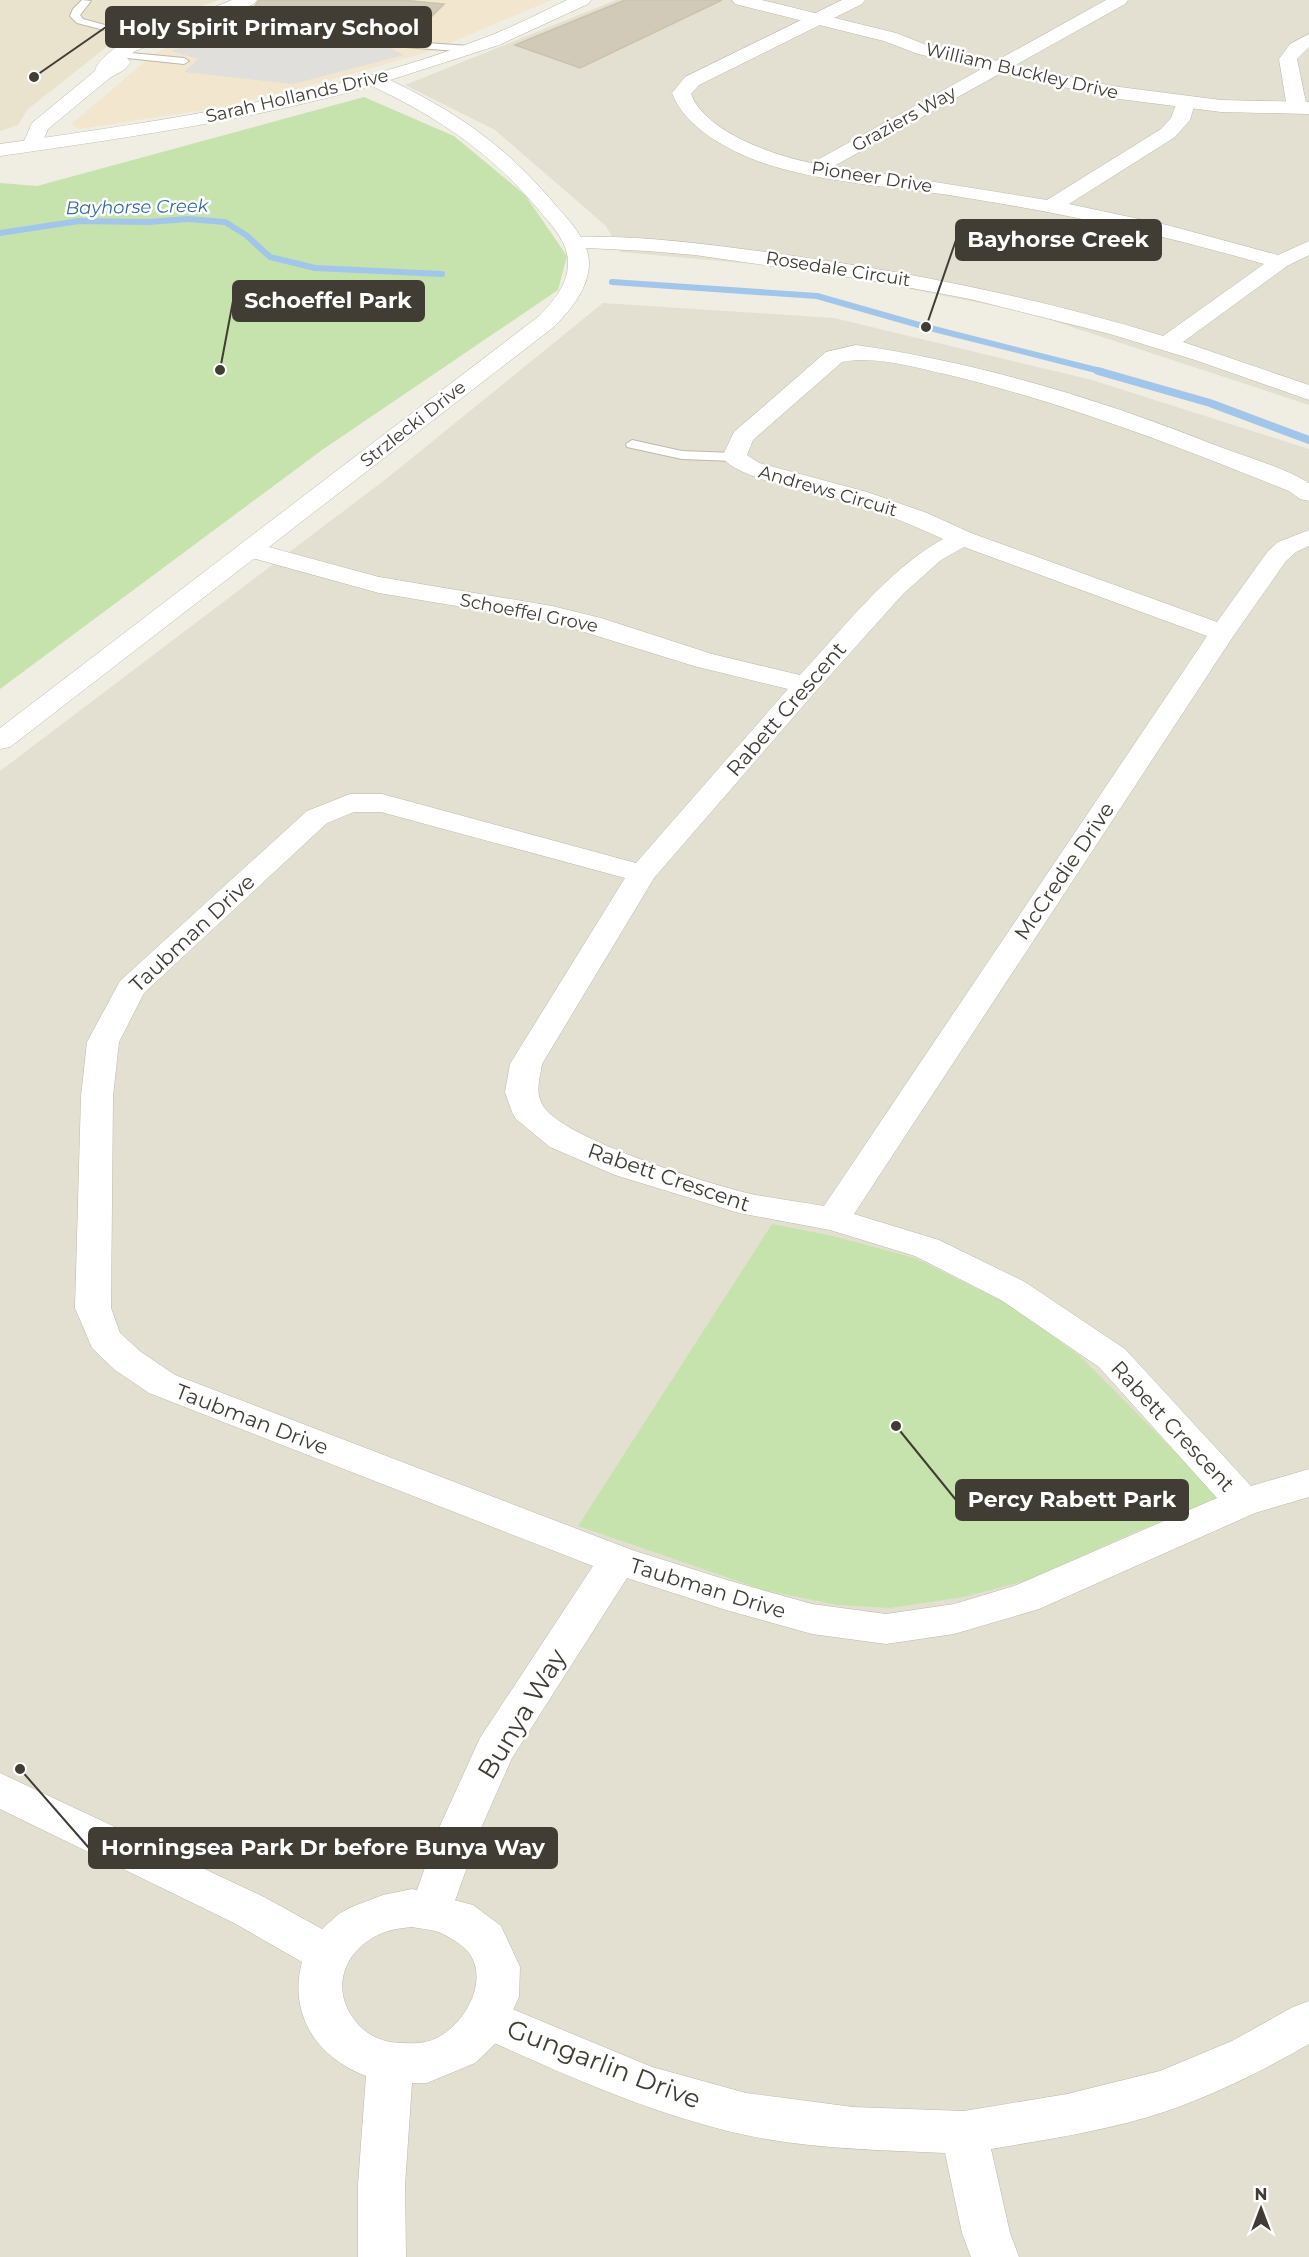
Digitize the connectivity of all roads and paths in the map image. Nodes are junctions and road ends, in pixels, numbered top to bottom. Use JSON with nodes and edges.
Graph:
{"nodes":[{"id":1,"x":73,"y":0,"type":"edge"},
{"id":2,"x":248,"y":0,"type":"edge"},
{"id":3,"x":582,"y":0,"type":"edge"},
{"id":4,"x":741,"y":0,"type":"edge"},
{"id":5,"x":856,"y":0,"type":"edge"},
{"id":6,"x":1119,"y":0,"type":"edge"},
{"id":7,"x":89,"y":1,"type":"edge"},
{"id":8,"x":817,"y":20,"type":"junction"},
{"id":9,"x":151,"y":39,"type":"junction"},
{"id":10,"x":1309,"y":39,"type":"edge"},
{"id":11,"x":396,"y":44,"type":"dead end"},
{"id":12,"x":470,"y":49,"type":"junction"},
{"id":13,"x":131,"y":56,"type":"junction"},
{"id":14,"x":184,"y":61,"type":"dead end"},
{"id":15,"x":996,"y":66,"type":"junction"},
{"id":16,"x":104,"y":73,"type":"junction"},
{"id":17,"x":375,"y":80,"type":"junction"},
{"id":18,"x":1185,"y":102,"type":"junction"},
{"id":19,"x":1303,"y":108,"type":"edge"},
{"id":20,"x":32,"y":146,"type":"junction"},
{"id":21,"x":0,"y":150,"type":"edge"},
{"id":22,"x":815,"y":169,"type":"junction"},
{"id":23,"x":1050,"y":206,"type":"junction"},
{"id":24,"x":574,"y":243,"type":"junction"},
{"id":25,"x":1309,"y":247,"type":"edge"},
{"id":26,"x":1280,"y":262,"type":"junction"},
{"id":27,"x":1167,"y":343,"type":"junction"},
{"id":28,"x":1309,"y":393,"type":"edge"},
{"id":29,"x":632,"y":444,"type":"dead end"},
{"id":30,"x":734,"y":457,"type":"junction"},
{"id":31,"x":1309,"y":494,"type":"edge"},
{"id":32,"x":1309,"y":537,"type":"edge"},
{"id":33,"x":962,"y":538,"type":"junction"},
{"id":34,"x":250,"y":550,"type":"junction"},
{"id":35,"x":1222,"y":633,"type":"junction"},
{"id":36,"x":806,"y":685,"type":"junction"},
{"id":37,"x":0,"y":741,"type":"edge"},
{"id":38,"x":642,"y":874,"type":"junction"},
{"id":39,"x":833,"y":1219,"type":"junction"},
{"id":40,"x":1309,"y":1483,"type":"edge"},
{"id":41,"x":1243,"y":1502,"type":"junction"},
{"id":42,"x":618,"y":1560,"type":"junction"},
{"id":43,"x":0,"y":1790,"type":"edge"},
{"id":44,"x":432,"y":1910,"type":"junction"},
{"id":45,"x":329,"y":1955,"type":"junction"},
{"id":46,"x":488,"y":2019,"type":"junction"},
{"id":47,"x":1309,"y":2021,"type":"edge"},
{"id":48,"x":390,"y":2063,"type":"junction"},
{"id":49,"x":964,"y":2132,"type":"junction"},
{"id":50,"x":382,"y":2257,"type":"edge"},
{"id":51,"x":995,"y":2257,"type":"edge"}],
"edges":[{"from":1,"to":7,"type":"lane"},
{"from":2,"to":9,"type":"street"},
{"from":3,"to":12,"type":"street","name":"Sarah Hollands Drive"},
{"from":4,"to":8,"type":"street","name":"William Buckley Drive"},
{"from":5,"to":8,"type":"street","name":"Pioneer Drive"},
{"from":6,"to":15,"type":"street","name":"Graziers Way"},
{"from":7,"to":9,"type":"lane"},
{"from":8,"to":15,"type":"street","name":"William Buckley Drive"},
{"from":8,"to":22,"type":"street","name":"Pioneer Drive"},
{"from":9,"to":13,"type":"street"},
{"from":9,"to":16,"type":"street"},
{"from":10,"to":19,"type":"street"},
{"from":11,"to":12,"type":"lane"},
{"from":12,"to":17,"type":"street","name":"Sarah Hollands Drive"},
{"from":13,"to":14,"type":"lane"},
{"from":13,"to":16,"type":"street"},
{"from":15,"to":18,"type":"street","name":"William Buckley Drive"},
{"from":15,"to":22,"type":"street","name":"Graziers Way"},
{"from":16,"to":20,"type":"street"},
{"from":17,"to":20,"type":"street","name":"Sarah Hollands Drive"},
{"from":17,"to":24,"type":"street"},
{"from":18,"to":19,"type":"street","name":"William Buckley Drive"},
{"from":18,"to":23,"type":"street"},
{"from":20,"to":21,"type":"street","name":"Sarah Hollands Drive"},
{"from":22,"to":23,"type":"street","name":"Pioneer Drive"},
{"from":23,"to":26,"type":"street","name":"Pioneer Drive"},
{"from":24,"to":27,"type":"street","name":"Rosedale Circuit"},
{"from":24,"to":34,"type":"street","name":"Strzlecki Drive"},
{"from":25,"to":26,"type":"street"},
{"from":26,"to":27,"type":"street"},
{"from":27,"to":28,"type":"street","name":"Rosedale Circuit"},
{"from":29,"to":30,"type":"lane"},
{"from":30,"to":31,"type":"street","name":"Andrews Circuit"},
{"from":30,"to":33,"type":"street","name":"Andrews Circuit"},
{"from":32,"to":35,"type":"street","name":"McCredie Drive"},
{"from":33,"to":35,"type":"street","name":"Andrews Circuit"},
{"from":33,"to":36,"type":"street","name":"Rabett Crescent"},
{"from":34,"to":36,"type":"street","name":"Schoeffel Grove"},
{"from":34,"to":37,"type":"street","name":"Strzlecki Drive"},
{"from":35,"to":39,"type":"street","name":"McCredie Drive"},
{"from":36,"to":38,"type":"street","name":"Rabett Crescent"},
{"from":38,"to":39,"type":"street","name":"Rabett Crescent"},
{"from":38,"to":42,"type":"street","name":"Taubman Drive"},
{"from":39,"to":41,"type":"street","name":"Rabett Crescent"},
{"from":40,"to":41,"type":"street","name":"Taubman Drive"},
{"from":41,"to":42,"type":"street","name":"Taubman Drive"},
{"from":42,"to":44,"type":"street","name":"Bunya Way"},
{"from":43,"to":45,"type":"street"},
{"from":44,"to":45,"type":"street"},
{"from":44,"to":46,"type":"street"},
{"from":45,"to":48,"type":"street"},
{"from":46,"to":48,"type":"street"},
{"from":46,"to":49,"type":"street","name":"Gungarlin Drive"},
{"from":47,"to":49,"type":"street","name":"Gungarlin Drive"},
{"from":48,"to":50,"type":"street"},
{"from":49,"to":51,"type":"street"}]}
